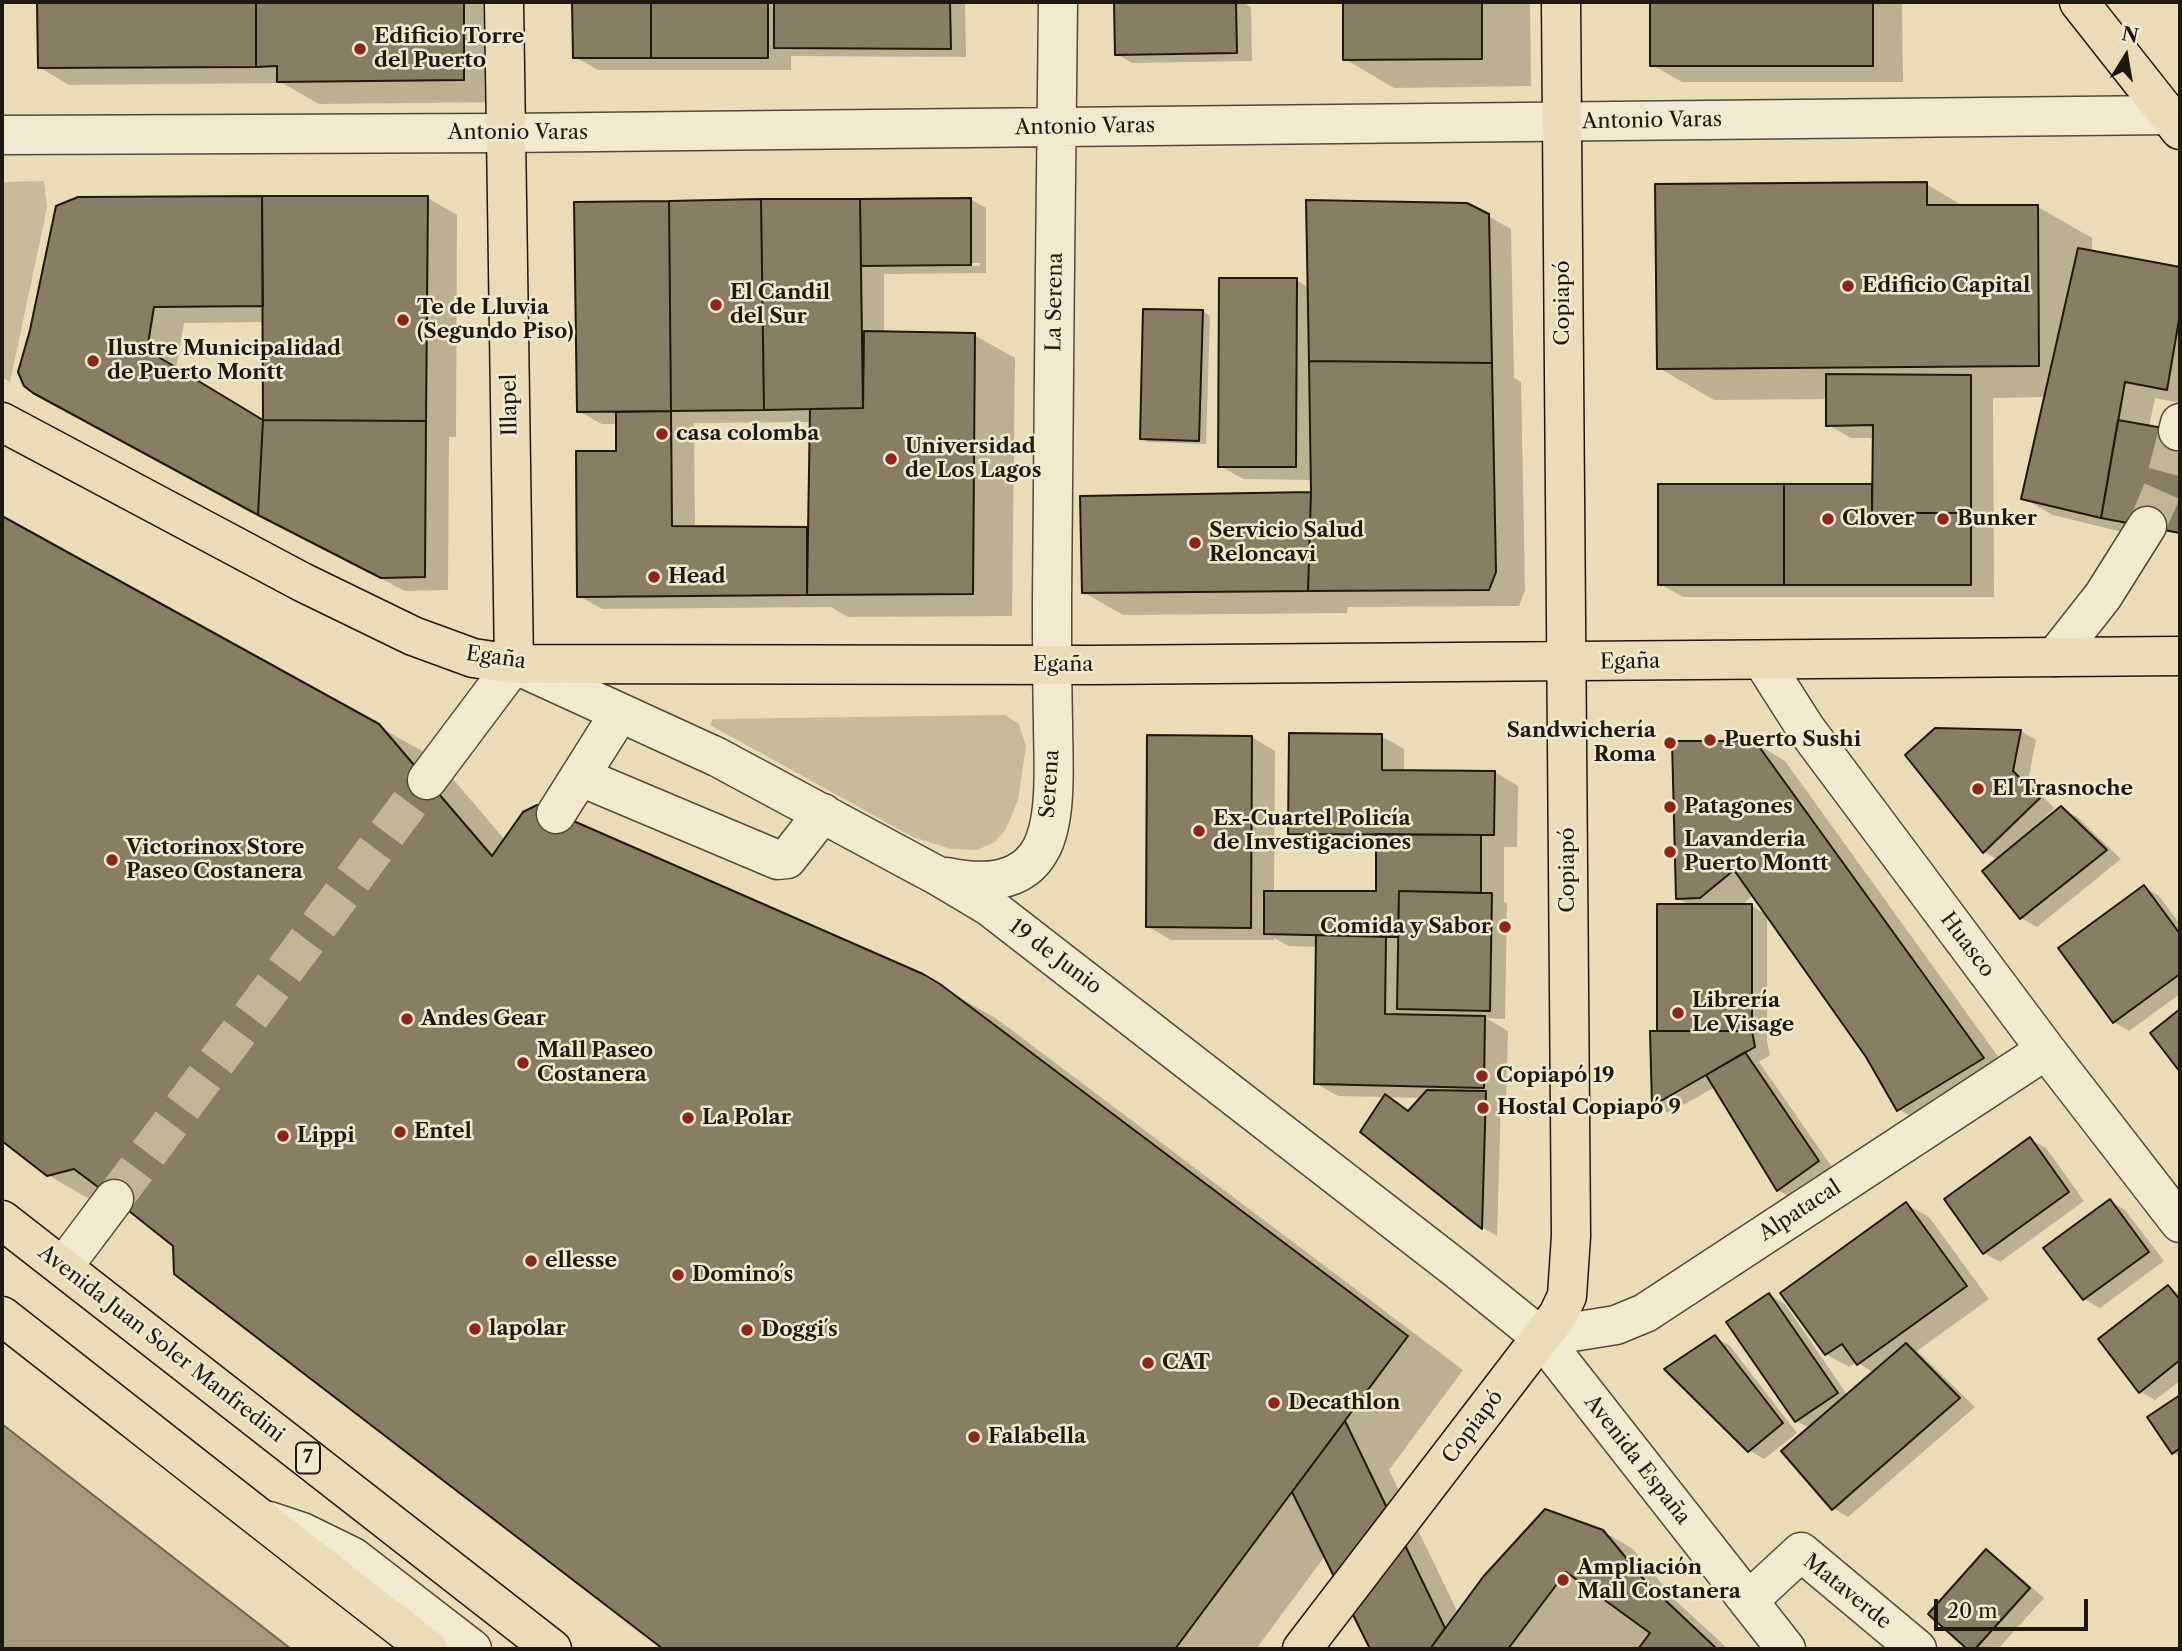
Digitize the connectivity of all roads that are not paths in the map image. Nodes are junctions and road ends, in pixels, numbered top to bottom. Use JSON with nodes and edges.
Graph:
{"nodes":[{"id":1,"x":505,"y":2,"type":"edge"},
{"id":2,"x":1058,"y":2,"type":"edge"},
{"id":3,"x":1561,"y":2,"type":"edge"},
{"id":4,"x":2079,"y":2,"type":"edge"},
{"id":5,"x":1562,"y":122,"type":"junction"},
{"id":6,"x":2174,"y":122,"type":"edge"},
{"id":7,"x":1057,"y":127,"type":"junction"},
{"id":8,"x":506,"y":134,"type":"junction"},
{"id":9,"x":2,"y":135,"type":"edge"},
{"id":10,"x":2,"y":422,"type":"edge"},
{"id":11,"x":2147,"y":526,"type":"tunnel mouth"},
{"id":12,"x":1052,"y":602,"type":"joint"},
{"id":13,"x":2180,"y":656,"type":"edge"},
{"id":14,"x":2055,"y":657,"type":"junction"},
{"id":15,"x":1762,"y":660,"type":"junction"},
{"id":16,"x":1566,"y":662,"type":"junction"},
{"id":17,"x":514,"y":664,"type":"junction"},
{"id":18,"x":1052,"y":664,"type":"junction"},
{"id":19,"x":619,"y":714,"type":"junction"},
{"id":20,"x":581,"y":777,"type":"junction"},
{"id":21,"x":427,"y":780,"type":"tunnel mouth"},
{"id":22,"x":823,"y":813,"type":"junction"},
{"id":23,"x":556,"y":814,"type":"dead end"},
{"id":24,"x":938,"y":876,"type":"junction"},
{"id":25,"x":2046,"y":1050,"type":"junction"},
{"id":26,"x":114,"y":1199,"type":"tunnel mouth"},
{"id":27,"x":2,"y":1220,"type":"edge"},
{"id":28,"x":2180,"y":1223,"type":"edge"},
{"id":29,"x":63,"y":1268,"type":"junction"},
{"id":30,"x":2,"y":1316,"type":"edge"},
{"id":31,"x":1541,"y":1337,"type":"junction"},
{"id":32,"x":257,"y":1518,"type":"junction"},
{"id":33,"x":1748,"y":1601,"type":"junction"},
{"id":34,"x":428,"y":1649,"type":"edge"},
{"id":35,"x":472,"y":1649,"type":"edge"},
{"id":36,"x":552,"y":1649,"type":"edge"},
{"id":37,"x":1302,"y":1649,"type":"edge"},
{"id":38,"x":1786,"y":1649,"type":"edge"},
{"id":39,"x":1917,"y":1649,"type":"edge"}],
"edges":[{"from":1,"to":8,"type":"main road","name":"Illapel"},
{"from":2,"to":7,"type":"street","name":"La Serena"},
{"from":3,"to":5,"type":"main road","name":"Copiapó"},
{"from":4,"to":6,"type":"main road"},
{"from":5,"to":6,"type":"street","name":"Antonio Varas"},
{"from":5,"to":7,"type":"street","name":"Antonio Varas"},
{"from":5,"to":16,"type":"main road","name":"Copiapó"},
{"from":7,"to":8,"type":"street","name":"Antonio Varas"},
{"from":7,"to":12,"type":"street","name":"La Serena"},
{"from":8,"to":9,"type":"street","name":"Antonio Varas"},
{"from":8,"to":17,"type":"main road","name":"Illapel"},
{"from":10,"to":17,"type":"main road","name":"Egaña"},
{"from":11,"to":14,"type":"street"},
{"from":12,"to":18,"type":"street","name":"Serena"},
{"from":13,"to":14,"type":"main road","name":"Egaña"},
{"from":14,"to":15,"type":"main road","name":"Egaña"},
{"from":15,"to":16,"type":"main road","name":"Egaña"},
{"from":15,"to":25,"type":"street","name":"Huasco"},
{"from":16,"to":18,"type":"main road","name":"Egaña"},
{"from":16,"to":31,"type":"main road","name":"Copiapó"},
{"from":17,"to":18,"type":"main road","name":"Egaña"},
{"from":17,"to":19,"type":"street","name":"19 de Junio"},
{"from":17,"to":21,"type":"street"},
{"from":18,"to":24,"type":"street","name":"Serena"},
{"from":19,"to":20,"type":"street"},
{"from":19,"to":22,"type":"street","name":"19 de Junio"},
{"from":20,"to":22,"type":"street"},
{"from":20,"to":23,"type":"street"},
{"from":22,"to":24,"type":"street","name":"19 de Junio"},
{"from":24,"to":31,"type":"street","name":"19 de Junio"},
{"from":25,"to":28,"type":"street","name":"Huasco"},
{"from":25,"to":31,"type":"street","name":"Alpatacal"},
{"from":26,"to":29,"type":"street"},
{"from":27,"to":29,"type":"main road","name":"Avenida Juan Soler Manfredini","number":"7"},
{"from":29,"to":36,"type":"main road","name":"Avenida Juan Soler Manfredini","number":"7"},
{"from":30,"to":32,"type":"main road"},
{"from":31,"to":33,"type":"street","name":"Avenida España"},
{"from":31,"to":37,"type":"main road","name":"Copiapó"},
{"from":32,"to":34,"type":"main road"},
{"from":32,"to":35,"type":"street"},
{"from":33,"to":38,"type":"street","name":"Avenida España"},
{"from":33,"to":39,"type":"street","name":"Mataverde"}]}
